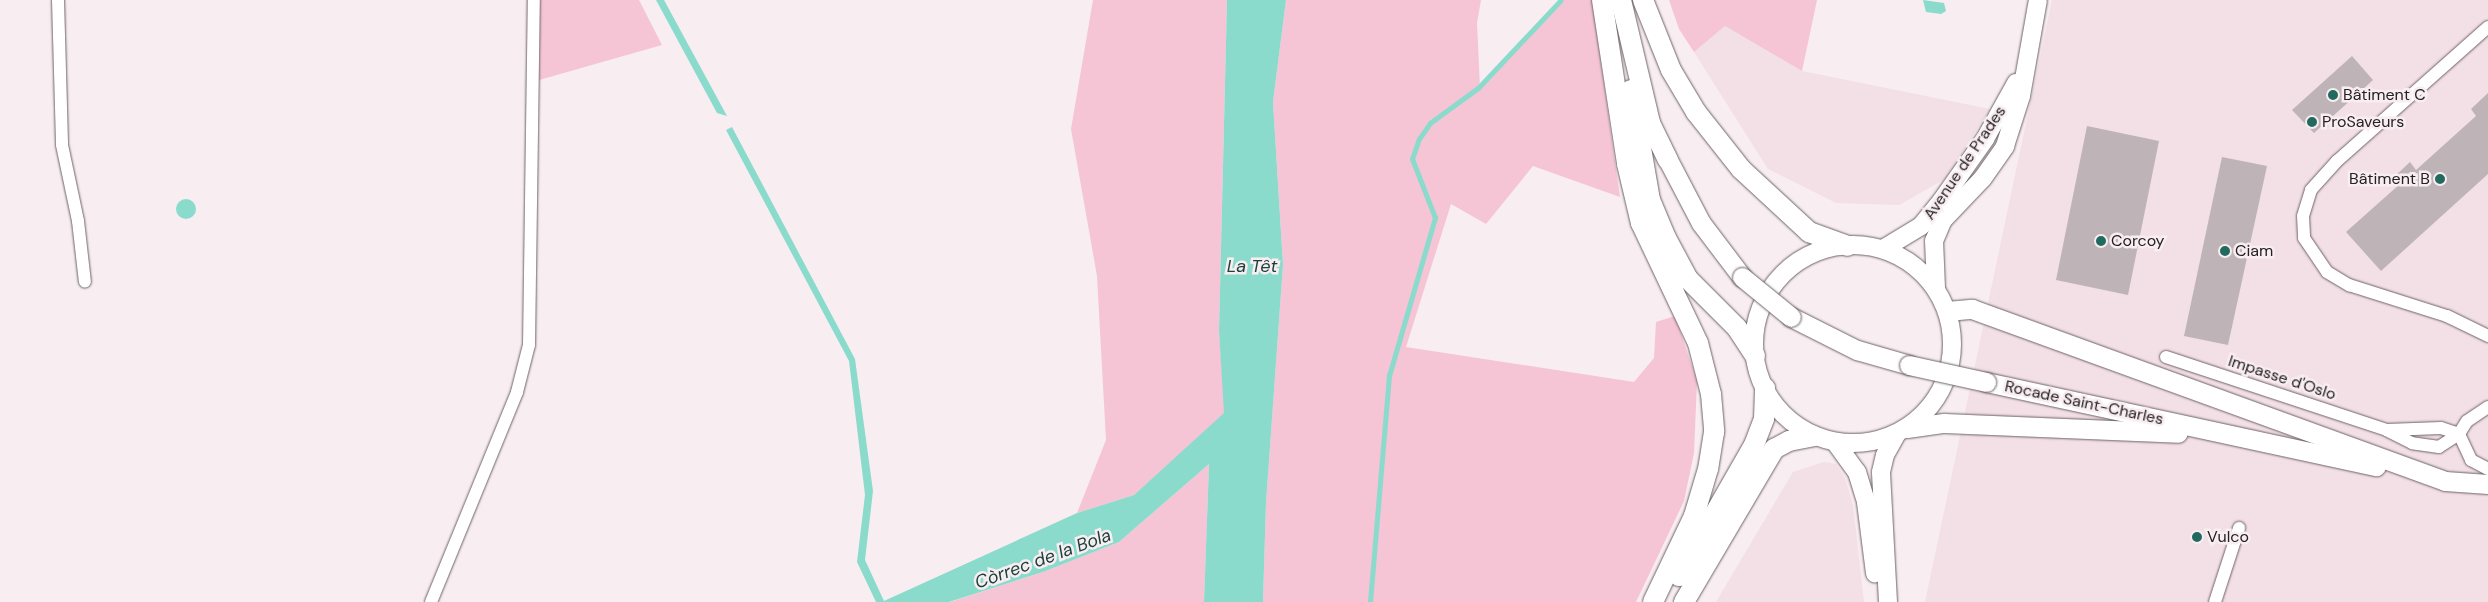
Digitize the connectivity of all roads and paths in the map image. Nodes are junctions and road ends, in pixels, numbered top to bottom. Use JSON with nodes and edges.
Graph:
{"nodes":[{"id":1,"x":58,"y":0,"type":"edge"},
{"id":2,"x":534,"y":0,"type":"edge"},
{"id":3,"x":1602,"y":0,"type":"edge"},
{"id":4,"x":1613,"y":0,"type":"edge"},
{"id":5,"x":1621,"y":0,"type":"edge"},
{"id":6,"x":1632,"y":0,"type":"edge"},
{"id":7,"x":1643,"y":0,"type":"edge"},
{"id":8,"x":2038,"y":0,"type":"edge"},
{"id":9,"x":2488,"y":27,"type":"edge"},
{"id":10,"x":2026,"y":57,"type":"junction"},
{"id":11,"x":1668,"y":160,"type":"junction"},
{"id":12,"x":1848,"y":246,"type":"junction"},
{"id":13,"x":1882,"y":249,"type":"junction"},
{"id":14,"x":85,"y":282,"type":"dead end"},
{"id":15,"x":1936,"y":288,"type":"junction"},
{"id":16,"x":1947,"y":311,"type":"junction"},
{"id":17,"x":2488,"y":336,"type":"edge"},
{"id":18,"x":1755,"y":356,"type":"junction"},
{"id":19,"x":2166,"y":357,"type":"dead end"},
{"id":20,"x":1765,"y":388,"type":"junction"},
{"id":21,"x":2488,"y":407,"type":"edge"},
{"id":22,"x":1902,"y":430,"type":"junction"},
{"id":23,"x":2387,"y":430,"type":"junction"},
{"id":24,"x":2459,"y":434,"type":"junction"},
{"id":25,"x":1814,"y":436,"type":"junction"},
{"id":26,"x":2257,"y":441,"type":"junction"},
{"id":27,"x":1835,"y":442,"type":"junction"},
{"id":28,"x":2488,"y":469,"type":"edge"},
{"id":29,"x":2445,"y":481,"type":"junction"},
{"id":30,"x":2488,"y":484,"type":"edge"},
{"id":31,"x":2488,"y":496,"type":"edge"},
{"id":32,"x":2240,"y":528,"type":"dead end"},
{"id":33,"x":1710,"y":536,"type":"junction"},
{"id":34,"x":431,"y":602,"type":"edge"},
{"id":35,"x":1653,"y":602,"type":"edge"},
{"id":36,"x":1665,"y":602,"type":"edge"},
{"id":37,"x":1684,"y":602,"type":"edge"},
{"id":38,"x":1878,"y":602,"type":"edge"},
{"id":39,"x":1888,"y":602,"type":"edge"},
{"id":40,"x":2215,"y":602,"type":"edge"}],
"edges":[{"from":1,"to":14,"type":"street"},
{"from":2,"to":34,"type":"street"},
{"from":3,"to":35,"type":"highway"},
{"from":4,"to":18,"type":"highway"},
{"from":5,"to":11,"type":"highway"},
{"from":6,"to":11,"type":"highway"},
{"from":7,"to":12,"type":"highway"},
{"from":8,"to":10,"type":"main road","name":"Avenue de Prades"},
{"from":9,"to":17,"type":"street"},
{"from":10,"to":13,"type":"main road","name":"Avenue de Prades"},
{"from":10,"to":15,"type":"main road","name":"Avenue de Prades"},
{"from":11,"to":26,"type":"main road","name":"Rocade Saint-Charles","bridge":true},
{"from":12,"to":13,"type":"main road"},
{"from":12,"to":18,"type":"main road"},
{"from":13,"to":15,"type":"main road"},
{"from":15,"to":16,"type":"main road"},
{"from":16,"to":22,"type":"main road"},
{"from":16,"to":29,"type":"main road"},
{"from":18,"to":20,"type":"main road"},
{"from":19,"to":23,"type":"street","name":"Impasse d'Oslo"},
{"from":20,"to":25,"type":"main road"},
{"from":20,"to":33,"type":"highway"},
{"from":21,"to":24,"type":"street","name":"Impasse d'Oslo"},
{"from":22,"to":26,"type":"main road"},
{"from":22,"to":27,"type":"main road"},
{"from":22,"to":39,"type":"main road"},
{"from":23,"to":24,"type":"street"},
{"from":23,"to":24,"type":"street","name":"Impasse d'Oslo"},
{"from":24,"to":28,"type":"street"},
{"from":25,"to":27,"type":"main road"},
{"from":25,"to":33,"type":"highway"},
{"from":26,"to":29,"type":"main road","name":"Rocade Saint-Charles"},
{"from":27,"to":38,"type":"main road"},
{"from":29,"to":30,"type":"main road","name":"Rocade Saint-Charles"},
{"from":29,"to":31,"type":"main road","name":"Rocade Saint-Charles"},
{"from":32,"to":40,"type":"street"},
{"from":33,"to":36,"type":"highway"},
{"from":33,"to":37,"type":"highway"}]}
